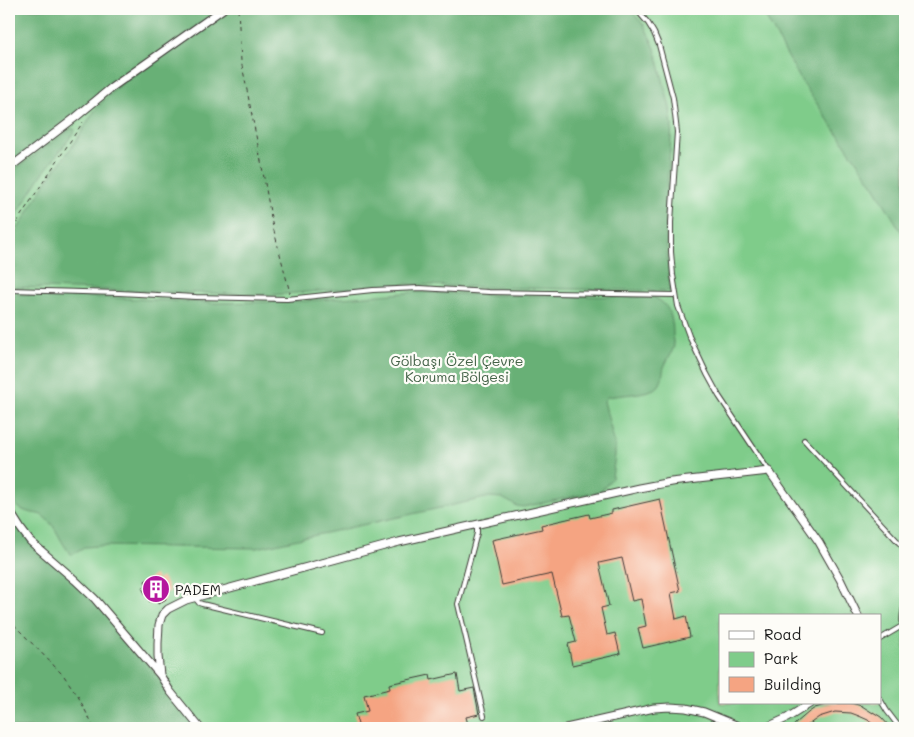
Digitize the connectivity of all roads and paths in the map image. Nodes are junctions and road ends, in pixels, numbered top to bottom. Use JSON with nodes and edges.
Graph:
{"nodes":[{"id":1,"x":223,"y":9,"type":"edge"},
{"id":2,"x":238,"y":9,"type":"edge"},
{"id":3,"x":636,"y":9,"type":"edge"},
{"id":4,"x":86,"y":117,"type":"dead end"},
{"id":5,"x":9,"y":168,"type":"edge"},
{"id":6,"x":9,"y":237,"type":"edge"},
{"id":7,"x":9,"y":290,"type":"edge"},
{"id":8,"x":676,"y":295,"type":"junction"},
{"id":9,"x":291,"y":299,"type":"junction"},
{"id":10,"x":804,"y":440,"type":"dead end"},
{"id":11,"x":769,"y":471,"type":"junction"},
{"id":12,"x":9,"y":510,"type":"edge"},
{"id":13,"x":477,"y":525,"type":"junction"},
{"id":14,"x":905,"y":552,"type":"edge"},
{"id":15,"x":195,"y":598,"type":"junction"},
{"id":16,"x":905,"y":602,"type":"edge"},
{"id":17,"x":857,"y":614,"type":"edge"},
{"id":18,"x":9,"y":618,"type":"edge"},
{"id":19,"x":903,"y":623,"type":"edge"},
{"id":20,"x":322,"y":633,"type":"dead end"},
{"id":21,"x":905,"y":633,"type":"edge"},
{"id":22,"x":882,"y":638,"type":"edge"},
{"id":23,"x":160,"y":675,"type":"junction"},
{"id":24,"x":882,"y":702,"type":"edge"},
{"id":25,"x":810,"y":704,"type":"edge"},
{"id":26,"x":484,"y":716,"type":"dead end"},
{"id":27,"x":94,"y":728,"type":"edge"},
{"id":28,"x":200,"y":728,"type":"edge"},
{"id":29,"x":566,"y":728,"type":"edge"},
{"id":30,"x":743,"y":728,"type":"edge"},
{"id":31,"x":765,"y":728,"type":"edge"},
{"id":32,"x":900,"y":728,"type":"edge"}],
"edges":[{"from":1,"to":5,"type":"street"},
{"from":2,"to":9,"type":"path"},
{"from":3,"to":8,"type":"lane"},
{"from":4,"to":6,"type":"path"},
{"from":7,"to":9,"type":"lane"},
{"from":8,"to":9,"type":"lane"},
{"from":8,"to":11,"type":"lane"},
{"from":10,"to":14,"type":"lane"},
{"from":11,"to":13,"type":"street"},
{"from":11,"to":17,"type":"street"},
{"from":12,"to":23,"type":"street"},
{"from":13,"to":15,"type":"street"},
{"from":13,"to":26,"type":"lane"},
{"from":15,"to":20,"type":"lane"},
{"from":15,"to":23,"type":"street"},
{"from":16,"to":19,"type":"lane"},
{"from":18,"to":27,"type":"path"},
{"from":19,"to":21,"type":"lane"},
{"from":19,"to":22,"type":"lane"},
{"from":23,"to":28,"type":"street"},
{"from":24,"to":32,"type":"lane"},
{"from":25,"to":31,"type":"street"},
{"from":29,"to":30,"type":"street"}]}
